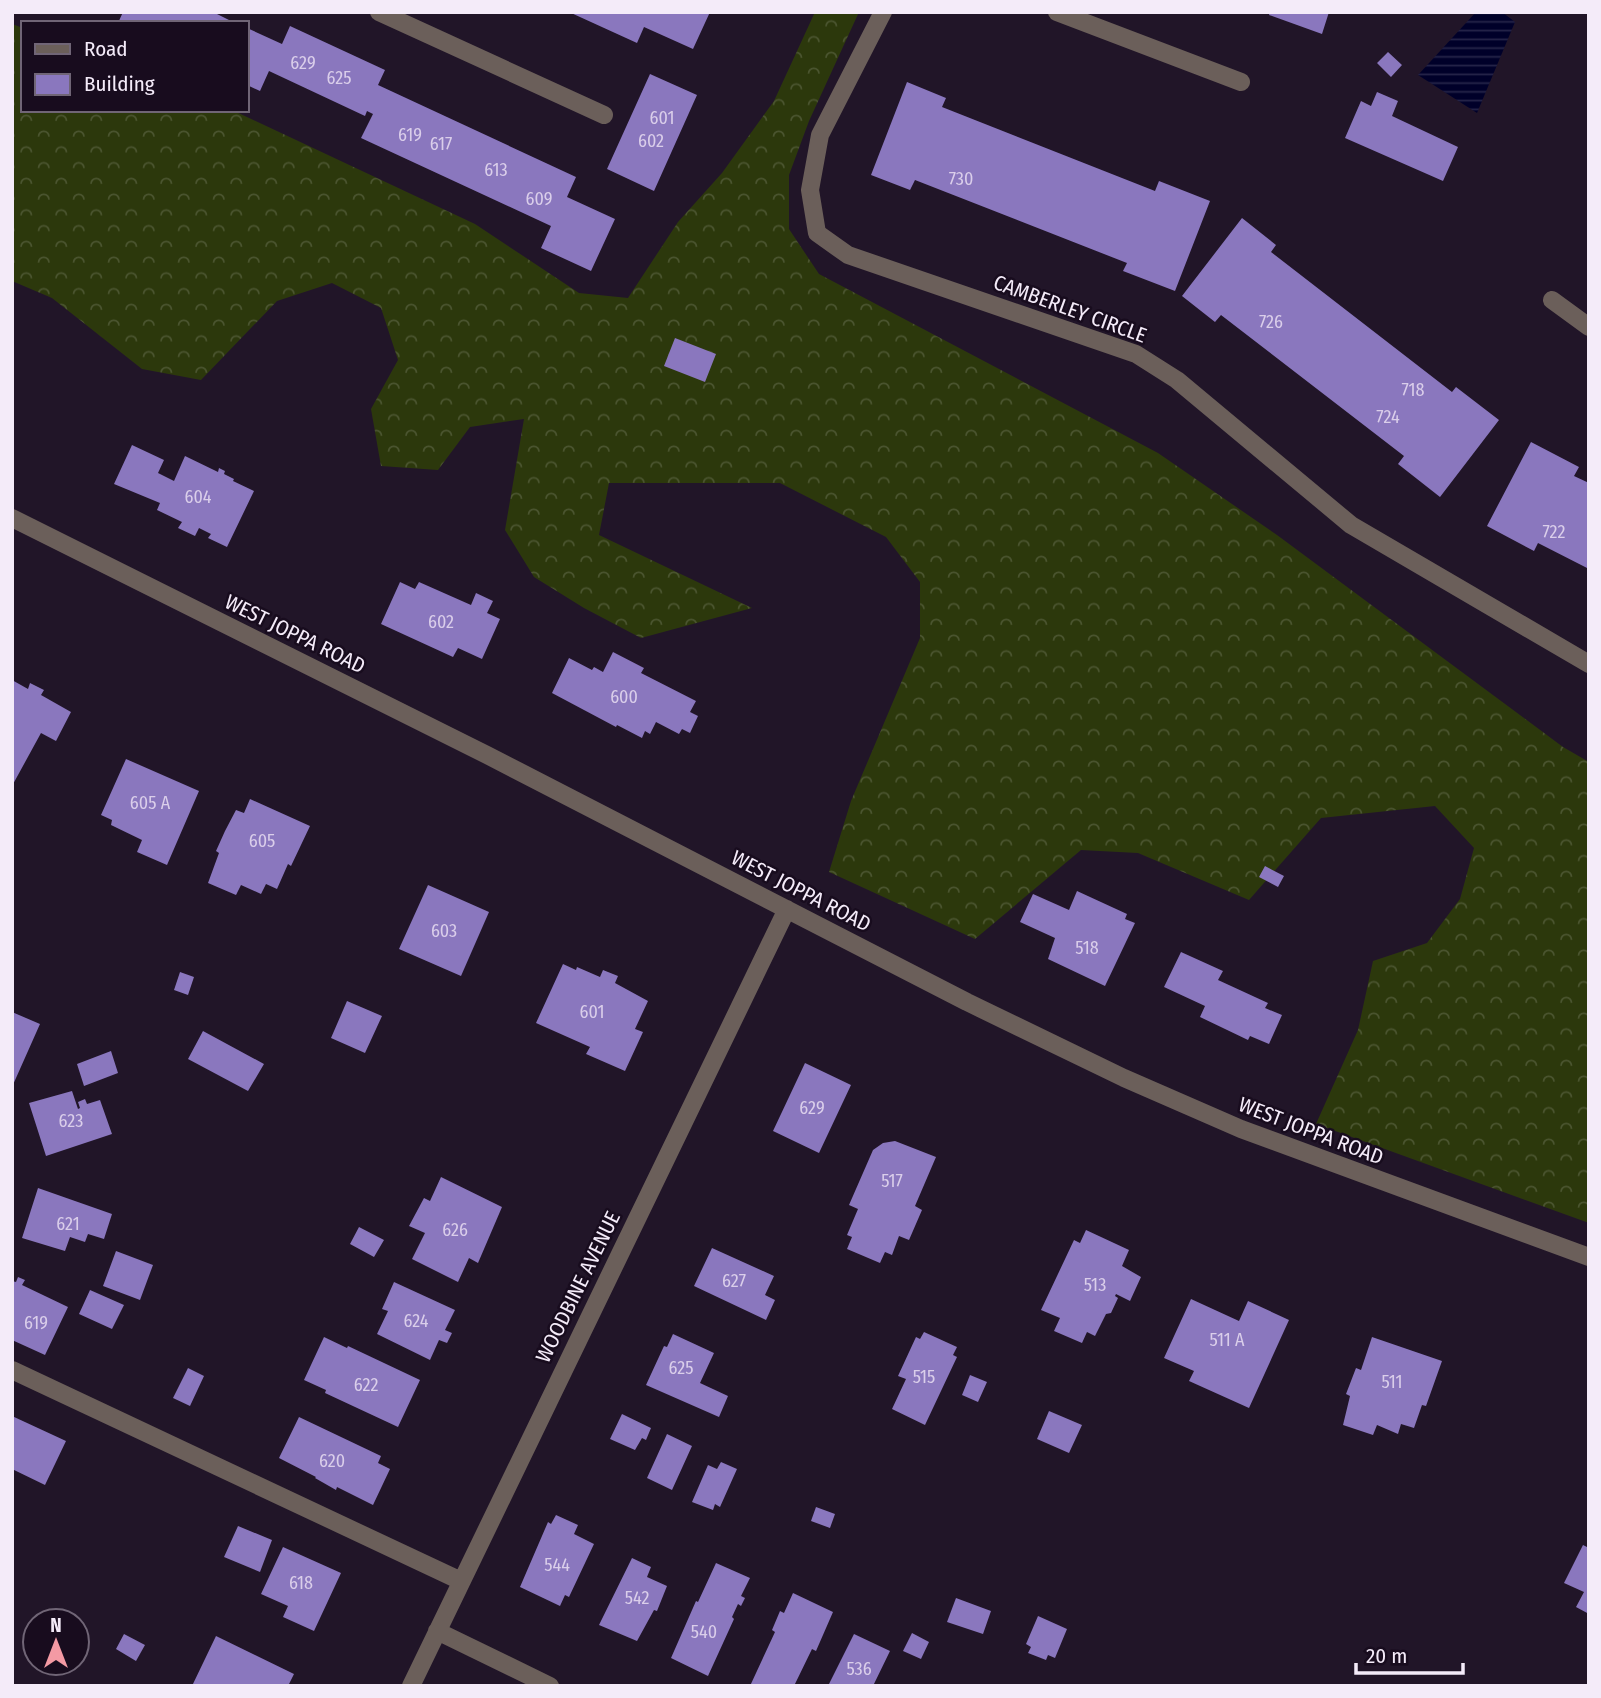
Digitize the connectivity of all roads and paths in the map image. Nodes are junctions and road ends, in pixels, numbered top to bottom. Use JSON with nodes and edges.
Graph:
{"nodes":[{"id":1,"x":379,"y":12,"type":"edge"},
{"id":2,"x":883,"y":12,"type":"edge"},
{"id":3,"x":1056,"y":12,"type":"edge"},
{"id":4,"x":1241,"y":82,"type":"dead end"},
{"id":5,"x":604,"y":115,"type":"dead end"},
{"id":6,"x":1552,"y":300,"type":"dead end"},
{"id":7,"x":1589,"y":327,"type":"edge"},
{"id":8,"x":12,"y":518,"type":"edge"},
{"id":9,"x":1589,"y":664,"type":"edge"},
{"id":10,"x":787,"y":909,"type":"junction"},
{"id":11,"x":1589,"y":1257,"type":"edge"},
{"id":12,"x":12,"y":1370,"type":"edge"},
{"id":13,"x":461,"y":1581,"type":"junction"},
{"id":14,"x":437,"y":1631,"type":"junction"},
{"id":15,"x":411,"y":1686,"type":"edge"},
{"id":16,"x":550,"y":1686,"type":"edge"}],
"edges":[{"from":1,"to":5,"type":"street"},
{"from":2,"to":9,"type":"street","name":"CAMBERLEY CIRCLE"},
{"from":3,"to":4,"type":"street"},
{"from":6,"to":7,"type":"street"},
{"from":8,"to":10,"type":"street","name":"WEST JOPPA ROAD"},
{"from":10,"to":11,"type":"street","name":"WEST JOPPA ROAD"},
{"from":10,"to":13,"type":"street","name":"WOODBINE AVENUE"},
{"from":12,"to":13,"type":"street"},
{"from":13,"to":14,"type":"street","name":"WOODBINE AVENUE"},
{"from":14,"to":15,"type":"street","name":"WOODBINE AVENUE"},
{"from":14,"to":16,"type":"street"}]}
